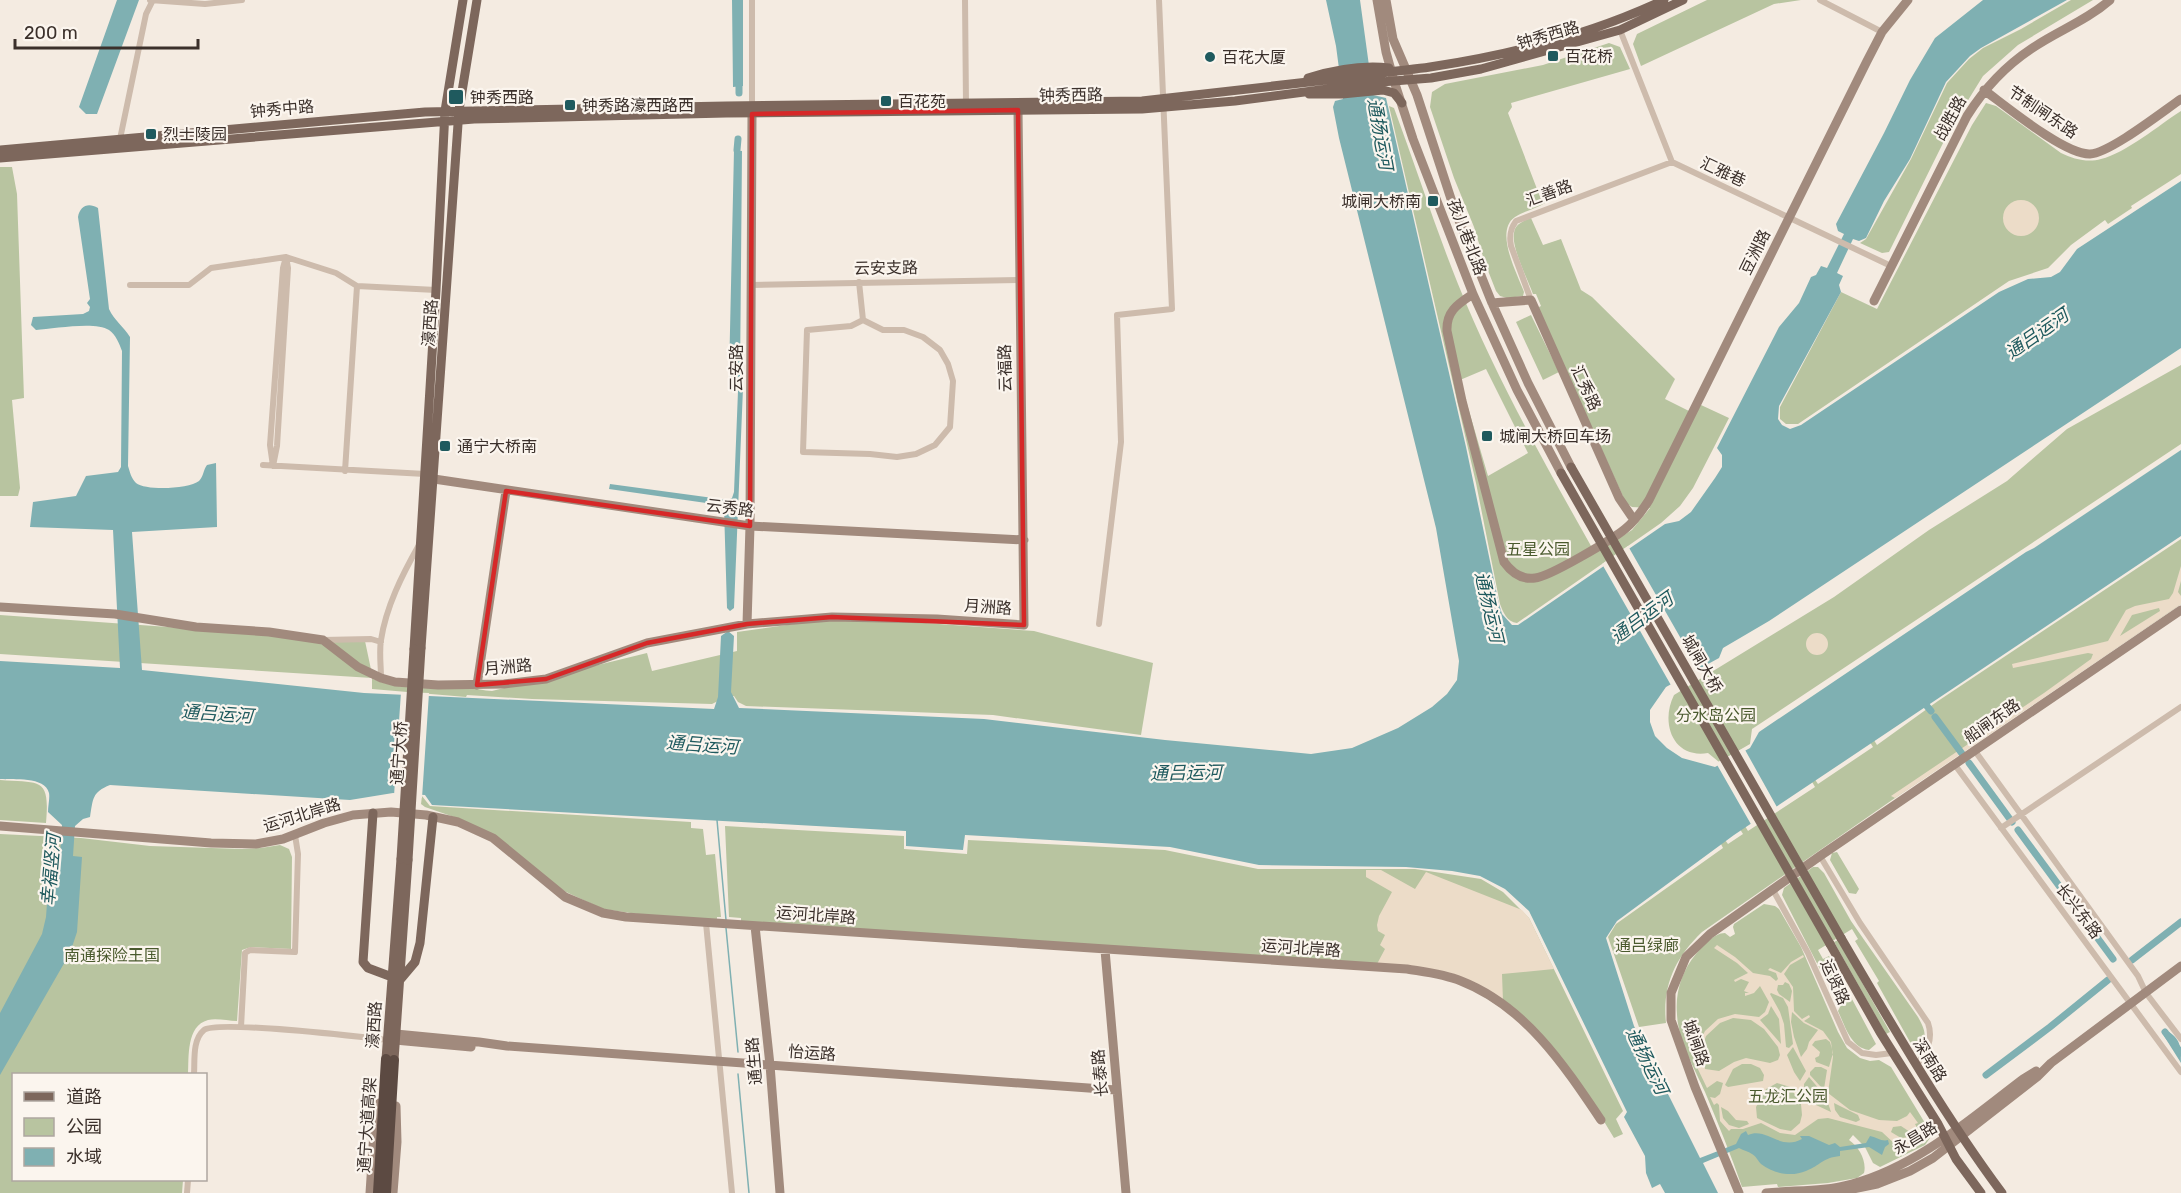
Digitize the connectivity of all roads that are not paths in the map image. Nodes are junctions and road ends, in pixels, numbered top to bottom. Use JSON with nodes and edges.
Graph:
{"nodes":[{"id":1,"x":152,"y":0,"type":"edge"},
{"id":2,"x":242,"y":0,"type":"edge"},
{"id":3,"x":463,"y":0,"type":"edge"},
{"id":4,"x":477,"y":0,"type":"edge"},
{"id":5,"x":752,"y":0,"type":"edge"},
{"id":6,"x":965,"y":0,"type":"edge"},
{"id":7,"x":1159,"y":0,"type":"edge"},
{"id":8,"x":1377,"y":0,"type":"edge"},
{"id":9,"x":1386,"y":0,"type":"edge"},
{"id":10,"x":1664,"y":0,"type":"edge"},
{"id":11,"x":1683,"y":0,"type":"edge"},
{"id":12,"x":1820,"y":0,"type":"edge"},
{"id":13,"x":1908,"y":0,"type":"edge"},
{"id":14,"x":2110,"y":0,"type":"edge"},
{"id":15,"x":1620,"y":30,"type":"junction"},
{"id":16,"x":1882,"y":32,"type":"junction"},
{"id":17,"x":1397,"y":69,"type":"junction"},
{"id":18,"x":1371,"y":79,"type":"junction"},
{"id":19,"x":1411,"y":80,"type":"junction"},
{"id":20,"x":1394,"y":81,"type":"junction"},
{"id":21,"x":1341,"y":82,"type":"junction"},
{"id":22,"x":1289,"y":88,"type":"junction"},
{"id":23,"x":1984,"y":90,"type":"junction"},
{"id":24,"x":2181,"y":99,"type":"edge"},
{"id":25,"x":1163,"y":103,"type":"junction"},
{"id":26,"x":1402,"y":103,"type":"junction"},
{"id":27,"x":966,"y":107,"type":"junction"},
{"id":28,"x":752,"y":109,"type":"junction"},
{"id":29,"x":1018,"y":110,"type":"junction"},
{"id":30,"x":445,"y":115,"type":"junction"},
{"id":31,"x":459,"y":115,"type":"junction"},
{"id":32,"x":120,"y":139,"type":"junction"},
{"id":33,"x":0,"y":150,"type":"edge"},
{"id":34,"x":0,"y":158,"type":"edge"},
{"id":35,"x":1672,"y":162,"type":"junction"},
{"id":36,"x":1788,"y":218,"type":"junction"},
{"id":37,"x":286,"y":258,"type":"junction"},
{"id":38,"x":1891,"y":266,"type":"junction"},
{"id":39,"x":1021,"y":280,"type":"junction"},
{"id":40,"x":859,"y":282,"type":"junction"},
{"id":41,"x":130,"y":285,"type":"dead end"},
{"id":42,"x":752,"y":285,"type":"junction"},
{"id":43,"x":357,"y":286,"type":"junction"},
{"id":44,"x":436,"y":290,"type":"junction"},
{"id":45,"x":1473,"y":294,"type":"junction"},
{"id":46,"x":1531,"y":300,"type":"junction"},
{"id":47,"x":1874,"y":301,"type":"dead end"},
{"id":48,"x":1492,"y":303,"type":"junction"},
{"id":49,"x":863,"y":320,"type":"junction"},
{"id":50,"x":263,"y":465,"type":"dead end"},
{"id":51,"x":273,"y":466,"type":"junction"},
{"id":52,"x":1571,"y":467,"type":"joint"},
{"id":53,"x":345,"y":471,"type":"junction"},
{"id":54,"x":1561,"y":473,"type":"joint"},
{"id":55,"x":430,"y":476,"type":"junction"},
{"id":56,"x":506,"y":491,"type":"junction"},
{"id":57,"x":1634,"y":520,"type":"junction"},
{"id":58,"x":750,"y":526,"type":"junction"},
{"id":59,"x":1024,"y":540,"type":"junction"},
{"id":60,"x":421,"y":542,"type":"junction"},
{"id":61,"x":0,"y":607,"type":"edge"},
{"id":62,"x":2181,"y":610,"type":"edge"},
{"id":63,"x":747,"y":624,"type":"junction"},
{"id":64,"x":1099,"y":624,"type":"dead end"},
{"id":65,"x":1024,"y":625,"type":"joint"},
{"id":66,"x":323,"y":640,"type":"junction"},
{"id":67,"x":381,"y":642,"type":"junction"},
{"id":68,"x":418,"y":649,"type":"junction"},
{"id":69,"x":381,"y":678,"type":"junction"},
{"id":70,"x":477,"y":684,"type":"junction"},
{"id":71,"x":2181,"y":707,"type":"edge"},
{"id":72,"x":1975,"y":751,"type":"junction"},
{"id":73,"x":1955,"y":765,"type":"junction"},
{"id":74,"x":373,"y":813,"type":"junction"},
{"id":75,"x":2020,"y":815,"type":"junction"},
{"id":76,"x":433,"y":817,"type":"junction"},
{"id":77,"x":0,"y":826,"type":"edge"},
{"id":78,"x":2001,"y":828,"type":"junction"},
{"id":79,"x":295,"y":835,"type":"junction"},
{"id":80,"x":1820,"y":856,"type":"junction"},
{"id":81,"x":404,"y":859,"type":"joint"},
{"id":82,"x":1773,"y":890,"type":"junction"},
{"id":83,"x":710,"y":923,"type":"junction"},
{"id":84,"x":756,"y":926,"type":"junction"},
{"id":85,"x":1841,"y":938,"type":"joint"},
{"id":86,"x":1830,"y":944,"type":"joint"},
{"id":87,"x":1105,"y":950,"type":"junction"},
{"id":88,"x":2181,"y":966,"type":"edge"},
{"id":89,"x":396,"y":980,"type":"junction"},
{"id":90,"x":2146,"y":993,"type":"junction"},
{"id":91,"x":2130,"y":1003,"type":"junction"},
{"id":92,"x":241,"y":1027,"type":"junction"},
{"id":93,"x":393,"y":1038,"type":"junction"},
{"id":94,"x":2181,"y":1039,"type":"edge"},
{"id":95,"x":1892,"y":1053,"type":"junction"},
{"id":96,"x":390,"y":1059,"type":"junction"},
{"id":97,"x":720,"y":1062,"type":"junction"},
{"id":98,"x":770,"y":1065,"type":"junction"},
{"id":99,"x":1916,"y":1066,"type":"junction"},
{"id":100,"x":2181,"y":1072,"type":"edge"},
{"id":101,"x":194,"y":1073,"type":"edge"},
{"id":102,"x":1116,"y":1090,"type":"junction"},
{"id":103,"x":1601,"y":1120,"type":"dead end"},
{"id":104,"x":1959,"y":1133,"type":"junction"},
{"id":105,"x":1947,"y":1142,"type":"junction"},
{"id":106,"x":1771,"y":1192,"type":"edge"},
{"id":107,"x":370,"y":1193,"type":"edge"},
{"id":108,"x":378,"y":1193,"type":"edge"},
{"id":109,"x":386,"y":1193,"type":"edge"},
{"id":110,"x":393,"y":1193,"type":"edge"},
{"id":111,"x":732,"y":1193,"type":"edge"},
{"id":112,"x":780,"y":1193,"type":"edge"},
{"id":113,"x":1126,"y":1193,"type":"edge"},
{"id":114,"x":1739,"y":1193,"type":"edge"},
{"id":115,"x":1834,"y":1193,"type":"edge"},
{"id":116,"x":1981,"y":1193,"type":"edge"},
{"id":117,"x":2002,"y":1193,"type":"edge"}],
"edges":[{"from":1,"to":2,"type":"street"},
{"from":1,"to":32,"type":"street"},
{"from":3,"to":30,"type":"main road","name":"濠西路"},
{"from":4,"to":31,"type":"main road","name":"濠西路"},
{"from":5,"to":28,"type":"street"},
{"from":6,"to":27,"type":"street"},
{"from":7,"to":25,"type":"street"},
{"from":8,"to":17,"type":"street","name":"孩儿巷北路"},
{"from":9,"to":17,"type":"street","name":"孩儿巷北路"},
{"from":10,"to":17,"type":"main road","name":"钟秀西路"},
{"from":11,"to":15,"type":"main road","name":"钟秀西路"},
{"from":12,"to":16,"type":"street"},
{"from":13,"to":16,"type":"street","name":"豆洲路"},
{"from":14,"to":23,"type":"street","name":"战胜路"},
{"from":15,"to":19,"type":"main road","name":"钟秀西路"},
{"from":15,"to":35,"type":"street"},
{"from":16,"to":36,"type":"street","name":"豆洲路"},
{"from":17,"to":18,"type":"main road","name":"钟秀西路"},
{"from":17,"to":19,"type":"street","name":"孩儿巷北路"},
{"from":17,"to":20,"type":"street","name":"孩儿巷北路"},
{"from":18,"to":20,"type":"main road","name":"钟秀西路"},
{"from":18,"to":21,"type":"main road","name":"钟秀西路"},
{"from":18,"to":21,"type":"main road"},
{"from":18,"to":26,"type":"main road"},
{"from":19,"to":20,"type":"main road","name":"钟秀西路"},
{"from":19,"to":48,"type":"street","name":"孩儿巷北路"},
{"from":20,"to":26,"type":"street","name":"孩儿巷北路"},
{"from":21,"to":22,"type":"main road","name":"钟秀西路"},
{"from":21,"to":22,"type":"main road"},
{"from":22,"to":25,"type":"main road","name":"钟秀西路"},
{"from":23,"to":24,"type":"street","name":"节制闸东路"},
{"from":23,"to":38,"type":"street","name":"战胜路"},
{"from":25,"to":27,"type":"main road","name":"钟秀西路"},
{"from":25,"to":29,"type":"main road","name":"钟秀西路"},
{"from":25,"to":64,"type":"street"},
{"from":26,"to":45,"type":"street","name":"孩儿巷北路"},
{"from":27,"to":28,"type":"main road","name":"钟秀西路"},
{"from":27,"to":29,"type":"main road","name":"钟秀西路"},
{"from":28,"to":31,"type":"main road","name":"钟秀西路"},
{"from":28,"to":42,"type":"street","name":"云安路"},
{"from":29,"to":39,"type":"street","name":"云福路"},
{"from":30,"to":31,"type":"main road","name":"钟秀中路"},
{"from":30,"to":32,"type":"main road","name":"钟秀中路"},
{"from":30,"to":34,"type":"main road","name":"钟秀中路"},
{"from":30,"to":44,"type":"main road","name":"濠西路"},
{"from":31,"to":55,"type":"main road","name":"濠西路"},
{"from":32,"to":33,"type":"main road","name":"钟秀中路"},
{"from":35,"to":36,"type":"street","name":"汇雅巷"},
{"from":35,"to":46,"type":"street","name":"汇善路"},
{"from":36,"to":38,"type":"street","name":"汇雅巷"},
{"from":36,"to":57,"type":"street","name":"豆洲路"},
{"from":37,"to":41,"type":"street"},
{"from":37,"to":43,"type":"street"},
{"from":37,"to":51,"type":"street"},
{"from":38,"to":47,"type":"street","name":"战胜路"},
{"from":39,"to":40,"type":"street","name":"云安支路"},
{"from":39,"to":59,"type":"street","name":"云福路"},
{"from":40,"to":42,"type":"street","name":"云安支路"},
{"from":40,"to":49,"type":"street"},
{"from":42,"to":58,"type":"street","name":"云安路"},
{"from":43,"to":44,"type":"street"},
{"from":43,"to":53,"type":"street"},
{"from":44,"to":55,"type":"main road","name":"濠西路"},
{"from":45,"to":54,"type":"street","name":"孩儿巷北路"},
{"from":45,"to":57,"type":"street","name":"豆洲路"},
{"from":46,"to":48,"type":"street"},
{"from":46,"to":57,"type":"street","name":"汇秀路"},
{"from":48,"to":52,"type":"street","name":"孩儿巷北路"},
{"from":49,"to":49,"type":"street"},
{"from":50,"to":51,"type":"street"},
{"from":51,"to":53,"type":"street"},
{"from":52,"to":85,"type":"main road","name":"城闸大桥","bridge":true},
{"from":53,"to":55,"type":"street"},
{"from":54,"to":86,"type":"main road","name":"城闸大桥","bridge":true},
{"from":55,"to":56,"type":"street","name":"云秀路"},
{"from":55,"to":60,"type":"main road","name":"濠西路"},
{"from":55,"to":68,"type":"main road","name":"濠西路"},
{"from":56,"to":58,"type":"street","name":"云秀路"},
{"from":56,"to":70,"type":"street"},
{"from":58,"to":59,"type":"street","name":"云秀路"},
{"from":58,"to":63,"type":"street","name":"云安路"},
{"from":59,"to":65,"type":"street","name":"云福路"},
{"from":60,"to":67,"type":"street"},
{"from":60,"to":68,"type":"main road","name":"濠西路"},
{"from":61,"to":66,"type":"street","name":"月洲路"},
{"from":62,"to":72,"type":"street","name":"船闸东路"},
{"from":63,"to":65,"type":"street","name":"月洲路"},
{"from":63,"to":70,"type":"street","name":"月洲路"},
{"from":66,"to":67,"type":"street"},
{"from":66,"to":69,"type":"street","name":"月洲路"},
{"from":67,"to":69,"type":"street"},
{"from":68,"to":81,"type":"main road","name":"通宁大桥","bridge":true},
{"from":69,"to":70,"type":"street","name":"月洲路"},
{"from":71,"to":75,"type":"street"},
{"from":72,"to":73,"type":"street","name":"船闸东路"},
{"from":72,"to":75,"type":"street","name":"长兴东路"},
{"from":73,"to":78,"type":"street","name":"长兴东路"},
{"from":73,"to":80,"type":"street","name":"船闸东路"},
{"from":74,"to":76,"type":"street","name":"运河北岸路"},
{"from":74,"to":79,"type":"street","name":"运河北岸路"},
{"from":74,"to":89,"type":"main road"},
{"from":75,"to":78,"type":"street"},
{"from":75,"to":90,"type":"street","name":"长兴东路"},
{"from":76,"to":83,"type":"street","name":"运河北岸路"},
{"from":76,"to":89,"type":"main road"},
{"from":77,"to":79,"type":"street","name":"运河北岸路"},
{"from":78,"to":91,"type":"street","name":"长兴东路"},
{"from":79,"to":92,"type":"street"},
{"from":80,"to":82,"type":"street","name":"城闸路"},
{"from":80,"to":99,"type":"street"},
{"from":81,"to":89,"type":"main road","name":"濠西路"},
{"from":82,"to":95,"type":"street","name":"运贤路"},
{"from":82,"to":114,"type":"street","name":"城闸路"},
{"from":83,"to":84,"type":"street","name":"运河北岸路"},
{"from":83,"to":97,"type":"street"},
{"from":84,"to":87,"type":"street","name":"运河北岸路"},
{"from":84,"to":98,"type":"street","name":"通生路"},
{"from":85,"to":99,"type":"main road","name":"深南路"},
{"from":86,"to":95,"type":"main road","name":"深南路"},
{"from":87,"to":102,"type":"street","name":"长泰路"},
{"from":87,"to":103,"type":"street","name":"运河北岸路"},
{"from":88,"to":90,"type":"street","name":"永昌路"},
{"from":89,"to":93,"type":"main road","name":"濠西路"},
{"from":90,"to":91,"type":"street","name":"永昌路"},
{"from":90,"to":94,"type":"street","name":"长兴东路"},
{"from":91,"to":100,"type":"street","name":"长兴东路"},
{"from":91,"to":104,"type":"street","name":"永昌路"},
{"from":92,"to":93,"type":"street"},
{"from":92,"to":101,"type":"street"},
{"from":93,"to":96,"type":"main road","name":"濠西路"},
{"from":93,"to":97,"type":"street","name":"怡运路"},
{"from":95,"to":105,"type":"main road","name":"深南路"},
{"from":96,"to":107,"type":"street","name":"濠西路"},
{"from":96,"to":108,"type":"highway","name":"通宁大道高架"},
{"from":96,"to":109,"type":"highway","name":"通宁大道高架"},
{"from":96,"to":110,"type":"street","name":"濠西路"},
{"from":97,"to":98,"type":"street","name":"怡运路"},
{"from":97,"to":111,"type":"street"},
{"from":98,"to":102,"type":"street","name":"怡运路"},
{"from":98,"to":112,"type":"street","name":"通生路"},
{"from":99,"to":104,"type":"main road","name":"深南路"},
{"from":102,"to":113,"type":"street","name":"长泰路"},
{"from":104,"to":105,"type":"street","name":"永昌路"},
{"from":104,"to":117,"type":"main road","name":"深南路"},
{"from":105,"to":106,"type":"street","name":"永昌路"},
{"from":105,"to":115,"type":"street","name":"永昌路"},
{"from":105,"to":116,"type":"main road","name":"深南路"}]}
